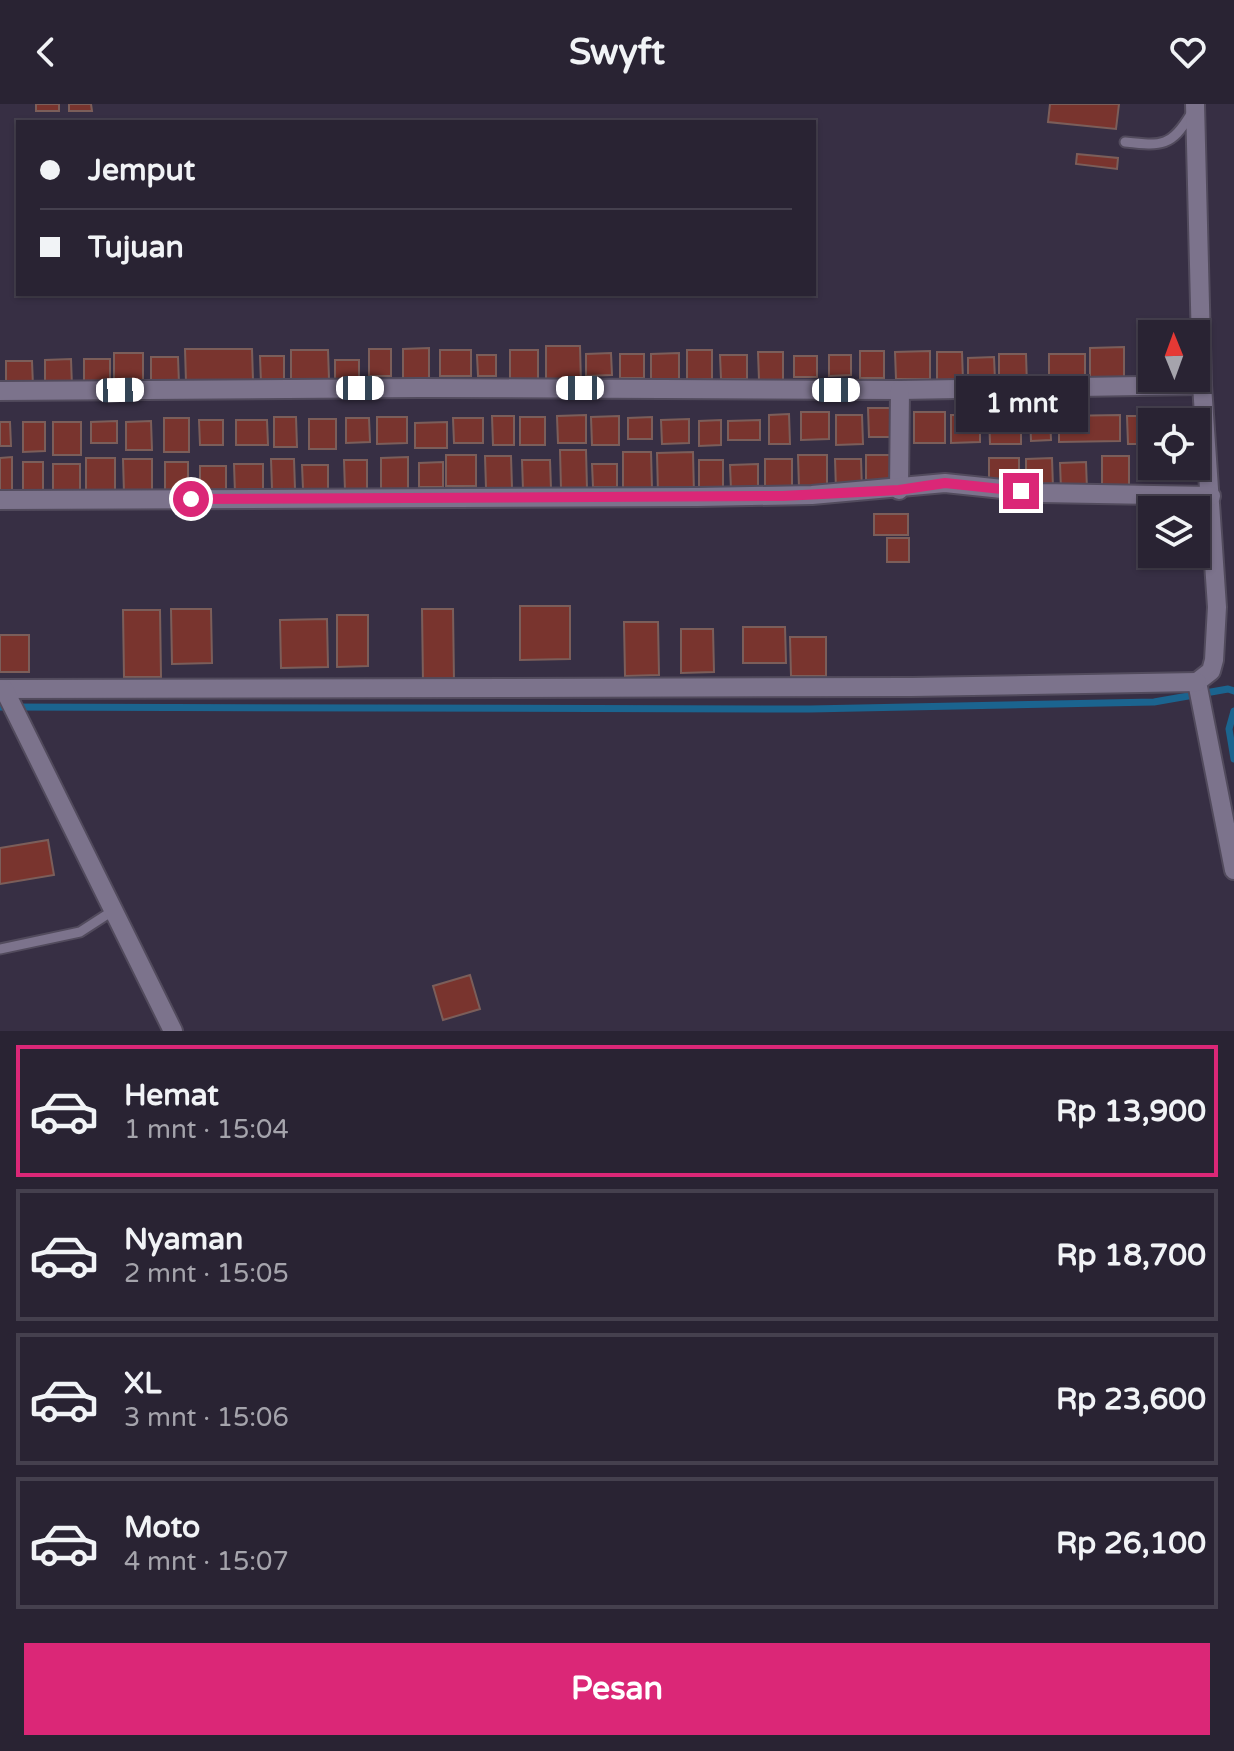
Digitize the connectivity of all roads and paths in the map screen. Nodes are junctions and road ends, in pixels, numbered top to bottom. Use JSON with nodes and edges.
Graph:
{"nodes":[{"id":1,"x":1195,"y":106,"type":"edge"},
{"id":2,"x":1125,"y":142,"type":"dead end"},
{"id":3,"x":1200,"y":320,"type":"edge"},
{"id":4,"x":1138,"y":386,"type":"edge"},
{"id":5,"x":900,"y":390,"type":"junction"},
{"id":6,"x":0,"y":391,"type":"edge"},
{"id":7,"x":1203,"y":392,"type":"edge"},
{"id":8,"x":899,"y":490,"type":"junction"},
{"id":9,"x":1211,"y":496,"type":"junction"},
{"id":10,"x":0,"y":500,"type":"edge"},
{"id":11,"x":1197,"y":682,"type":"junction"},
{"id":12,"x":2,"y":689,"type":"edge"},
{"id":13,"x":1234,"y":870,"type":"edge"},
{"id":14,"x":114,"y":910,"type":"junction"},
{"id":15,"x":0,"y":949,"type":"edge"},
{"id":16,"x":173,"y":1031,"type":"edge"}],
"edges":[{"from":1,"to":2,"type":"lane"},
{"from":1,"to":3,"type":"street"},
{"from":4,"to":5,"type":"street"},
{"from":5,"to":6,"type":"street"},
{"from":5,"to":8,"type":"street"},
{"from":7,"to":9,"type":"street"},
{"from":8,"to":9,"type":"street"},
{"from":8,"to":10,"type":"street"},
{"from":9,"to":11,"type":"street"},
{"from":11,"to":12,"type":"street"},
{"from":11,"to":13,"type":"street"},
{"from":12,"to":14,"type":"street"},
{"from":14,"to":15,"type":"lane"},
{"from":14,"to":16,"type":"street"}]}
